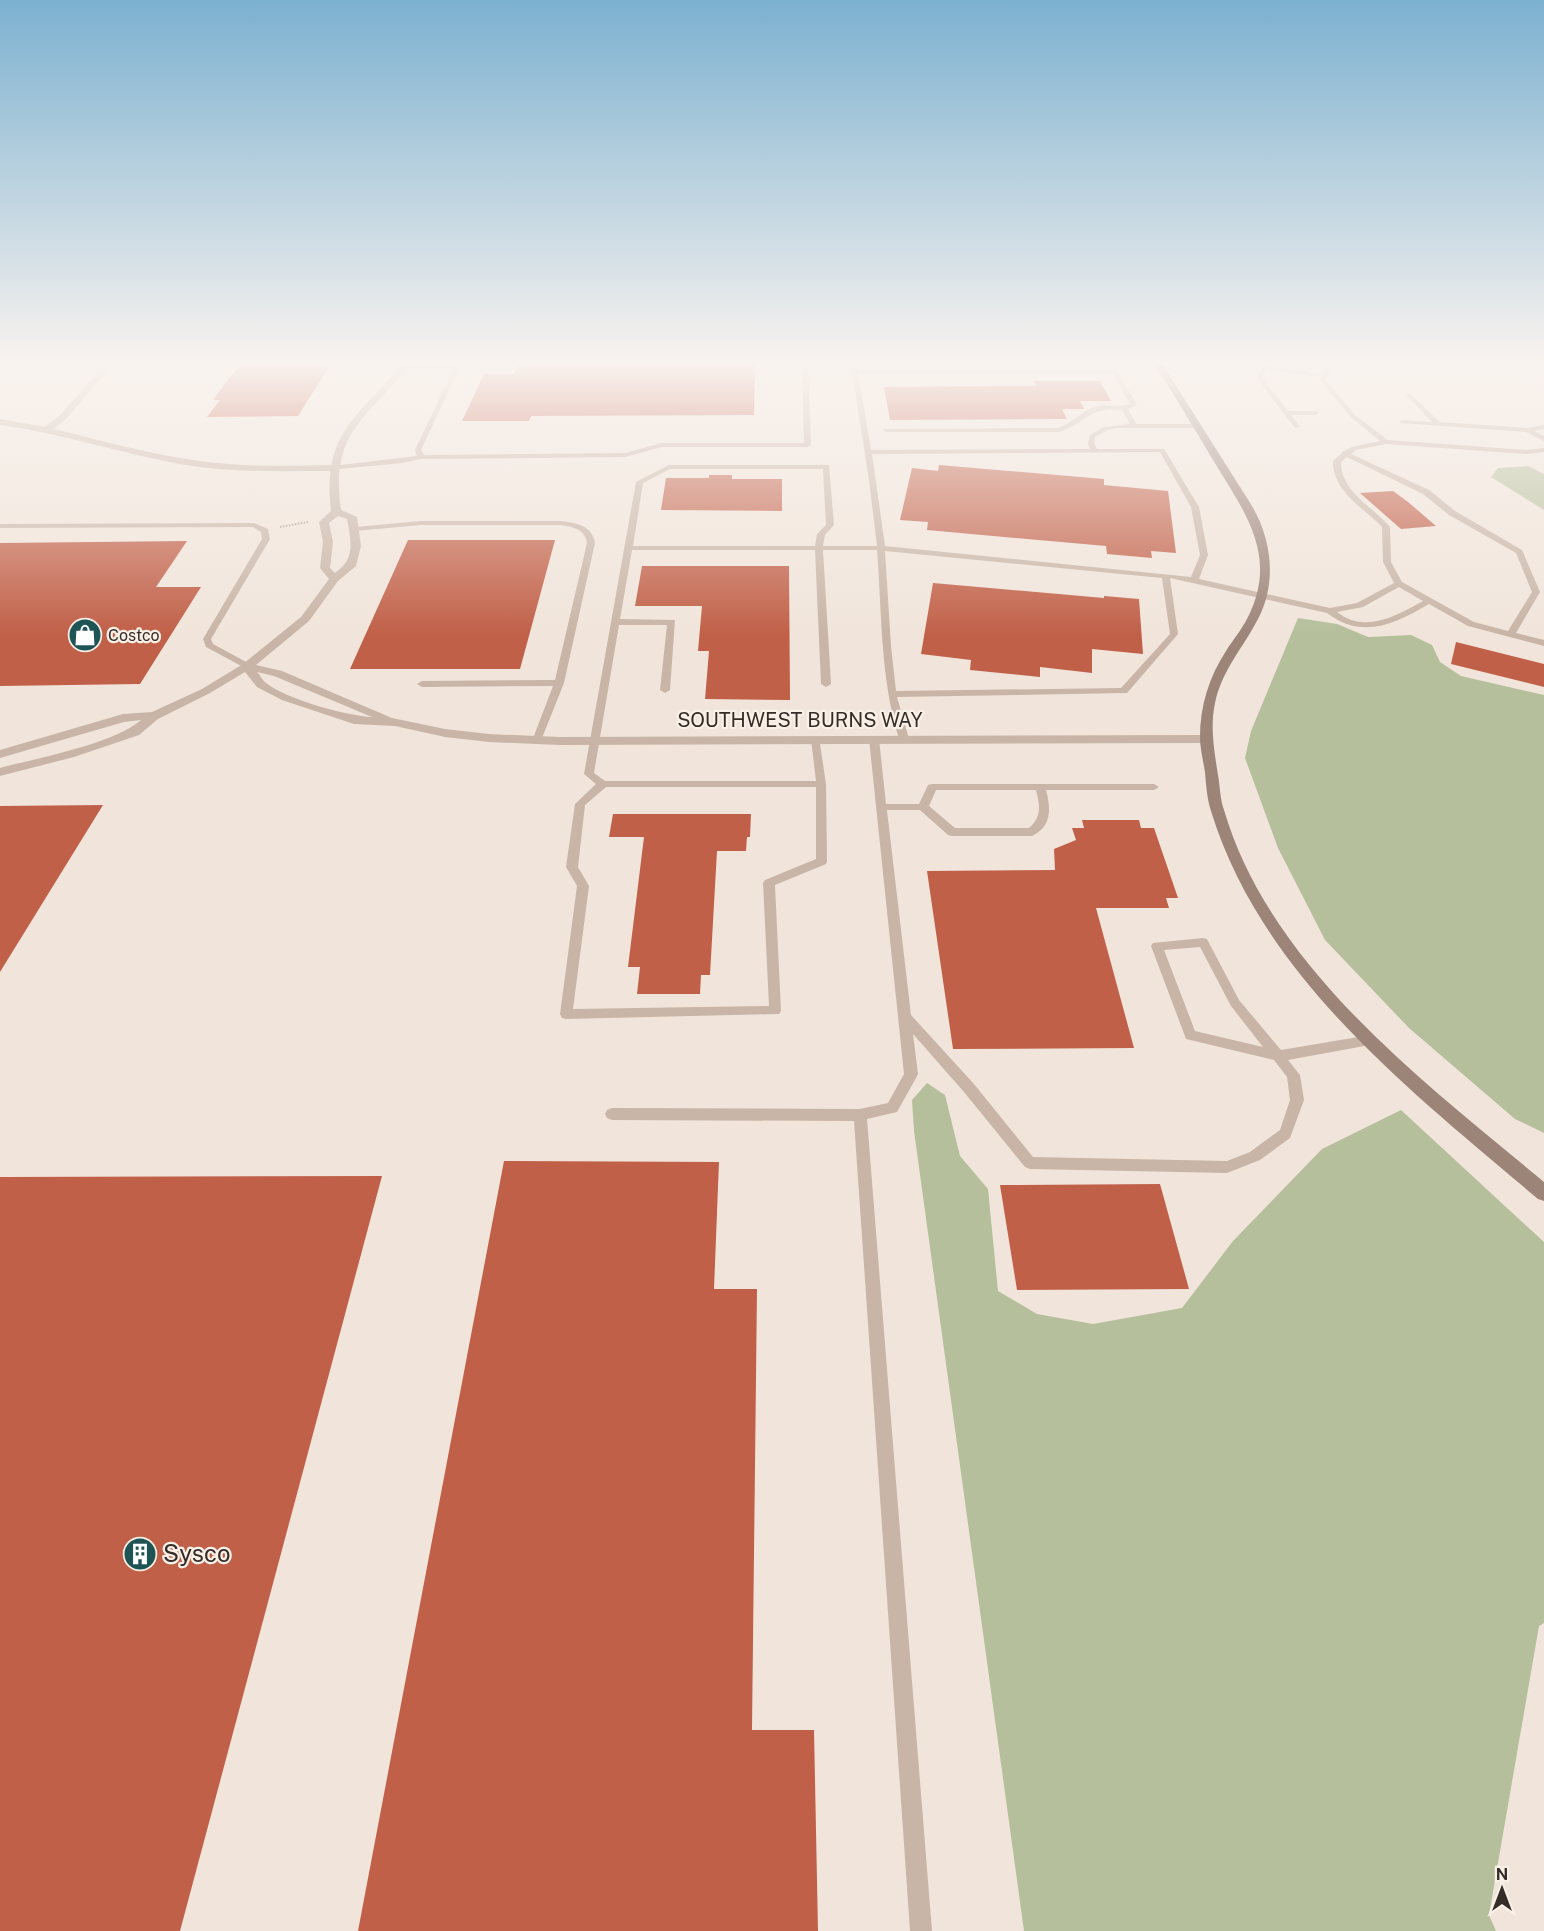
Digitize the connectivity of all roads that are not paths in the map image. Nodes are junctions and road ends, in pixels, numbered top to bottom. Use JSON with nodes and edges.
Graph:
{"nodes":[{"id":1,"x":163,"y":455,"type":"edge"},
{"id":2,"x":337,"y":455,"type":"edge"},
{"id":3,"x":613,"y":455,"type":"edge"},
{"id":4,"x":867,"y":455,"type":"edge"},
{"id":5,"x":1165,"y":455,"type":"edge"},
{"id":6,"x":1214,"y":455,"type":"edge"},
{"id":7,"x":1342,"y":455,"type":"edge"},
{"id":8,"x":1348,"y":455,"type":"edge"},
{"id":9,"x":422,"y":457,"type":"joint"},
{"id":10,"x":332,"y":468,"type":"junction"},
{"id":11,"x":336,"y":512,"type":"junction"},
{"id":12,"x":0,"y":526,"type":"edge"},
{"id":13,"x":355,"y":529,"type":"junction"},
{"id":14,"x":629,"y":548,"type":"junction"},
{"id":15,"x":819,"y":548,"type":"junction"},
{"id":16,"x":881,"y":548,"type":"junction"},
{"id":17,"x":1166,"y":576,"type":"junction"},
{"id":18,"x":334,"y":579,"type":"junction"},
{"id":19,"x":1194,"y":580,"type":"junction"},
{"id":20,"x":1399,"y":584,"type":"junction"},
{"id":21,"x":1260,"y":597,"type":"junction"},
{"id":22,"x":1539,"y":597,"type":"edge"},
{"id":23,"x":1430,"y":600,"type":"junction"},
{"id":24,"x":1330,"y":611,"type":"junction"},
{"id":25,"x":615,"y":622,"type":"junction"},
{"id":26,"x":1511,"y":634,"type":"junction"},
{"id":27,"x":1544,"y":643,"type":"edge"},
{"id":28,"x":247,"y":666,"type":"junction"},
{"id":29,"x":559,"y":683,"type":"junction"},
{"id":30,"x":422,"y":684,"type":"dead end"},
{"id":31,"x":826,"y":684,"type":"dead end"},
{"id":32,"x":665,"y":690,"type":"dead end"},
{"id":33,"x":892,"y":694,"type":"junction"},
{"id":34,"x":154,"y":716,"type":"junction"},
{"id":35,"x":395,"y":722,"type":"junction"},
{"id":36,"x":874,"y":739,"type":"junction"},
{"id":37,"x":904,"y":739,"type":"junction"},
{"id":38,"x":1206,"y":739,"type":"junction"},
{"id":39,"x":816,"y":740,"type":"junction"},
{"id":40,"x":537,"y":741,"type":"junction"},
{"id":41,"x":594,"y":741,"type":"junction"},
{"id":42,"x":0,"y":754,"type":"edge"},
{"id":43,"x":0,"y":772,"type":"edge"},
{"id":44,"x":603,"y":784,"type":"junction"},
{"id":45,"x":821,"y":784,"type":"junction"},
{"id":46,"x":1040,"y":787,"type":"junction"},
{"id":47,"x":1154,"y":787,"type":"dead end"},
{"id":48,"x":882,"y":807,"type":"junction"},
{"id":49,"x":922,"y":807,"type":"junction"},
{"id":50,"x":906,"y":1018,"type":"junction"},
{"id":51,"x":1370,"y":1040,"type":"junction"},
{"id":52,"x":1278,"y":1056,"type":"junction"},
{"id":53,"x":612,"y":1114,"type":"dead end"},
{"id":54,"x":860,"y":1115,"type":"junction"},
{"id":55,"x":1544,"y":1193,"type":"edge"},
{"id":56,"x":921,"y":1931,"type":"edge"}],
"edges":[{"from":1,"to":10,"type":"street"},
{"from":2,"to":10,"type":"street"},
{"from":3,"to":9,"type":"lane"},
{"from":4,"to":16,"type":"lane"},
{"from":5,"to":19,"type":"lane"},
{"from":6,"to":21,"type":"main road"},
{"from":7,"to":20,"type":"lane"},
{"from":8,"to":22,"type":"lane"},
{"from":9,"to":10,"type":"lane"},
{"from":10,"to":11,"type":"street"},
{"from":11,"to":13,"type":"street"},
{"from":11,"to":18,"type":"street"},
{"from":12,"to":28,"type":"lane"},
{"from":13,"to":18,"type":"street"},
{"from":13,"to":29,"type":"lane"},
{"from":14,"to":15,"type":"lane"},
{"from":14,"to":15,"type":"lane"},
{"from":14,"to":25,"type":"lane"},
{"from":15,"to":16,"type":"lane"},
{"from":15,"to":31,"type":"lane"},
{"from":16,"to":17,"type":"lane"},
{"from":16,"to":33,"type":"lane"},
{"from":17,"to":19,"type":"lane"},
{"from":17,"to":33,"type":"lane"},
{"from":18,"to":28,"type":"street"},
{"from":19,"to":21,"type":"lane"},
{"from":20,"to":23,"type":"lane"},
{"from":20,"to":24,"type":"lane"},
{"from":21,"to":24,"type":"lane"},
{"from":21,"to":38,"type":"main road"},
{"from":22,"to":26,"type":"lane"},
{"from":23,"to":24,"type":"lane"},
{"from":23,"to":26,"type":"lane"},
{"from":25,"to":32,"type":"lane"},
{"from":25,"to":41,"type":"lane"},
{"from":26,"to":27,"type":"lane"},
{"from":28,"to":34,"type":"street"},
{"from":28,"to":35,"type":"street","name":"SOUTHWEST BURNS WAY"},
{"from":28,"to":35,"type":"street","name":"SOUTHWEST BURNS WAY"},
{"from":29,"to":30,"type":"lane"},
{"from":29,"to":40,"type":"lane"},
{"from":33,"to":37,"type":"lane"},
{"from":34,"to":42,"type":"street"},
{"from":34,"to":43,"type":"street"},
{"from":35,"to":40,"type":"street","name":"SOUTHWEST BURNS WAY"},
{"from":36,"to":37,"type":"street","name":"SOUTHWEST BURNS WAY"},
{"from":36,"to":39,"type":"street","name":"SOUTHWEST BURNS WAY"},
{"from":36,"to":48,"type":"lane"},
{"from":37,"to":38,"type":"street","name":"SOUTHWEST BURNS WAY"},
{"from":38,"to":51,"type":"main road"},
{"from":39,"to":41,"type":"street","name":"SOUTHWEST BURNS WAY"},
{"from":39,"to":45,"type":"lane"},
{"from":40,"to":41,"type":"street","name":"SOUTHWEST BURNS WAY"},
{"from":41,"to":44,"type":"lane"},
{"from":44,"to":45,"type":"lane"},
{"from":44,"to":45,"type":"lane"},
{"from":46,"to":47,"type":"lane"},
{"from":46,"to":49,"type":"lane"},
{"from":46,"to":49,"type":"lane"},
{"from":48,"to":49,"type":"lane"},
{"from":48,"to":50,"type":"lane"},
{"from":50,"to":52,"type":"lane"},
{"from":50,"to":54,"type":"lane"},
{"from":51,"to":52,"type":"lane"},
{"from":51,"to":55,"type":"main road"},
{"from":52,"to":52,"type":"lane"},
{"from":53,"to":54,"type":"lane"},
{"from":54,"to":56,"type":"lane"}]}
